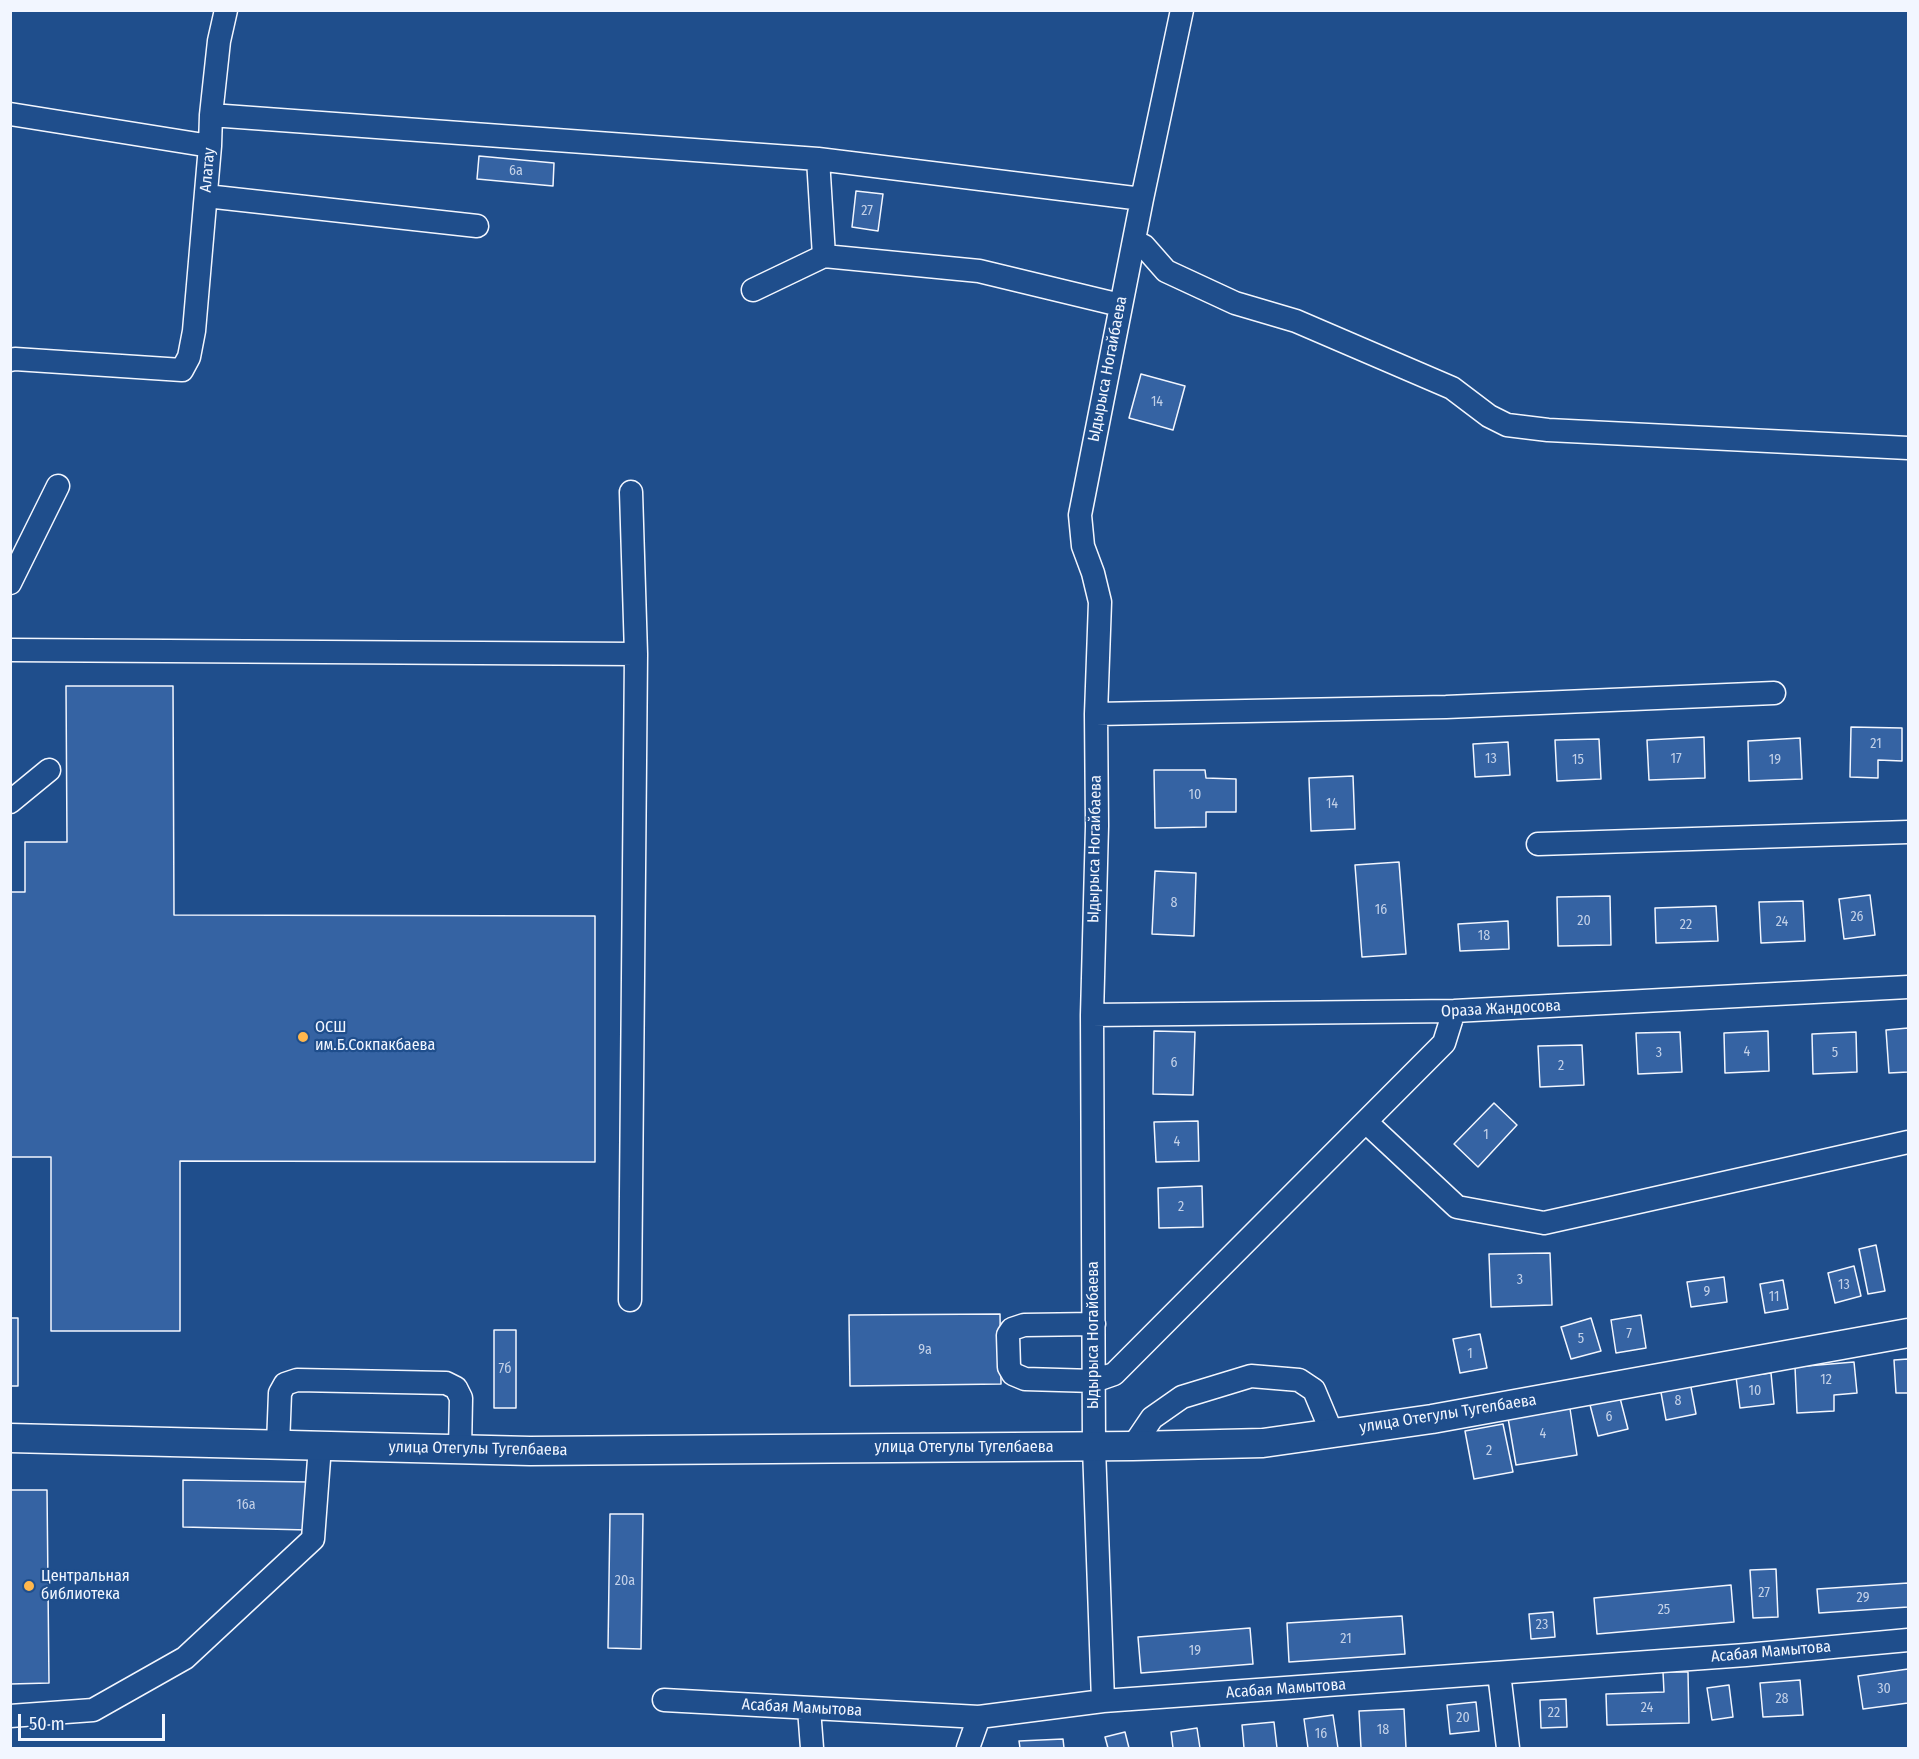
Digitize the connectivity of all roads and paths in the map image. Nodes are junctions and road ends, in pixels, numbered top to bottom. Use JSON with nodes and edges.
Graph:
{"nodes":[{"id":1,"x":226,"y":10,"type":"edge"},
{"id":2,"x":1182,"y":10,"type":"edge"},
{"id":3,"x":10,"y":114,"type":"edge"},
{"id":4,"x":211,"y":115,"type":"junction"},
{"id":5,"x":210,"y":146,"type":"junction"},
{"id":6,"x":818,"y":159,"type":"junction"},
{"id":7,"x":206,"y":196,"type":"junction"},
{"id":8,"x":1142,"y":199,"type":"junction"},
{"id":9,"x":477,"y":226,"type":"dead end"},
{"id":10,"x":1134,"y":241,"type":"junction"},
{"id":11,"x":825,"y":256,"type":"junction"},
{"id":12,"x":753,"y":290,"type":"dead end"},
{"id":13,"x":1120,"y":304,"type":"junction"},
{"id":14,"x":10,"y":360,"type":"edge"},
{"id":15,"x":1908,"y":448,"type":"edge"},
{"id":16,"x":58,"y":486,"type":"dead end"},
{"id":17,"x":631,"y":492,"type":"dead end"},
{"id":18,"x":10,"y":583,"type":"edge"},
{"id":19,"x":10,"y":650,"type":"edge"},
{"id":20,"x":636,"y":654,"type":"junction"},
{"id":21,"x":1774,"y":693,"type":"dead end"},
{"id":22,"x":1096,"y":714,"type":"junction"},
{"id":23,"x":49,"y":771,"type":"dead end"},
{"id":24,"x":10,"y":802,"type":"edge"},
{"id":25,"x":1908,"y":832,"type":"edge"},
{"id":26,"x":1538,"y":844,"type":"dead end"},
{"id":27,"x":1908,"y":987,"type":"edge"},
{"id":28,"x":1454,"y":1011,"type":"junction"},
{"id":29,"x":1092,"y":1015,"type":"junction"},
{"id":30,"x":1365,"y":1122,"type":"junction"},
{"id":31,"x":1908,"y":1142,"type":"edge"},
{"id":32,"x":630,"y":1300,"type":"dead end"},
{"id":33,"x":1094,"y":1324,"type":"junction"},
{"id":34,"x":1908,"y":1333,"type":"edge"},
{"id":35,"x":1094,"y":1381,"type":"junction"},
{"id":36,"x":1332,"y":1433,"type":"junction"},
{"id":37,"x":10,"y":1438,"type":"edge"},
{"id":38,"x":278,"y":1445,"type":"junction"},
{"id":39,"x":320,"y":1446,"type":"junction"},
{"id":40,"x":1133,"y":1446,"type":"junction"},
{"id":41,"x":1094,"y":1447,"type":"junction"},
{"id":42,"x":460,"y":1450,"type":"junction"},
{"id":43,"x":1908,"y":1640,"type":"edge"},
{"id":44,"x":1499,"y":1673,"type":"junction"},
{"id":45,"x":664,"y":1700,"type":"dead end"},
{"id":46,"x":1103,"y":1701,"type":"junction"},
{"id":47,"x":809,"y":1709,"type":"junction"},
{"id":48,"x":10,"y":1716,"type":"edge"},
{"id":49,"x":979,"y":1717,"type":"junction"},
{"id":50,"x":812,"y":1749,"type":"edge"},
{"id":51,"x":968,"y":1749,"type":"edge"},
{"id":52,"x":1508,"y":1749,"type":"edge"}],
"edges":[{"from":1,"to":4,"type":"street","name":"Алатау"},
{"from":2,"to":8,"type":"street","name":"Ыдырыса Ногайбаева"},
{"from":3,"to":5,"type":"street"},
{"from":4,"to":5,"type":"street","name":"Алатау"},
{"from":4,"to":6,"type":"street"},
{"from":5,"to":7,"type":"street","name":"Алатау"},
{"from":6,"to":8,"type":"street"},
{"from":6,"to":11,"type":"street"},
{"from":7,"to":9,"type":"street"},
{"from":7,"to":14,"type":"street","name":"Алатау"},
{"from":8,"to":10,"type":"street","name":"Ыдырыса Ногайбаева"},
{"from":10,"to":13,"type":"street","name":"Ыдырыса Ногайбаева"},
{"from":10,"to":15,"type":"street"},
{"from":11,"to":12,"type":"street"},
{"from":11,"to":13,"type":"street"},
{"from":13,"to":22,"type":"street","name":"Ыдырыса Ногайбаева"},
{"from":16,"to":18,"type":"street"},
{"from":17,"to":20,"type":"street"},
{"from":19,"to":20,"type":"street"},
{"from":20,"to":32,"type":"street"},
{"from":21,"to":22,"type":"street"},
{"from":22,"to":29,"type":"street","name":"Ыдырыса Ногайбаева"},
{"from":23,"to":24,"type":"street"},
{"from":25,"to":26,"type":"street"},
{"from":27,"to":28,"type":"street","name":"Ораза Жандосова"},
{"from":28,"to":29,"type":"street","name":"Ораза Жандосова"},
{"from":28,"to":30,"type":"street"},
{"from":29,"to":33,"type":"street","name":"Ыдырыса Ногайбаева"},
{"from":30,"to":31,"type":"street"},
{"from":30,"to":35,"type":"street"},
{"from":33,"to":35,"type":"street","name":"Ыдырыса Ногайбаева"},
{"from":33,"to":35,"type":"street"},
{"from":34,"to":36,"type":"main road","name":"улица Отегулы Тугелбаева"},
{"from":35,"to":41,"type":"street","name":"Ыдырыса Ногайбаева"},
{"from":36,"to":40,"type":"main road","name":"улица Отегулы Тугелбаева"},
{"from":36,"to":40,"type":"street"},
{"from":37,"to":38,"type":"main road","name":"улица Отегулы Тугелбаева"},
{"from":38,"to":39,"type":"main road","name":"улица Отегулы Тугелбаева"},
{"from":38,"to":42,"type":"street"},
{"from":39,"to":42,"type":"main road","name":"улица Отегулы Тугелбаева"},
{"from":39,"to":48,"type":"street"},
{"from":40,"to":41,"type":"main road","name":"улица Отегулы Тугелбаева"},
{"from":41,"to":42,"type":"main road","name":"улица Отегулы Тугелбаева"},
{"from":41,"to":46,"type":"street","name":"Ыдырыса Ногайбаева"},
{"from":43,"to":44,"type":"street","name":"Асабая Мамытова"},
{"from":44,"to":46,"type":"street","name":"Асабая Мамытова"},
{"from":44,"to":52,"type":"street"},
{"from":45,"to":47,"type":"street","name":"Асабая Мамытова"},
{"from":46,"to":49,"type":"street","name":"Асабая Мамытова"},
{"from":47,"to":49,"type":"street","name":"Асабая Мамытова"},
{"from":47,"to":50,"type":"street"},
{"from":49,"to":51,"type":"street"}]}
